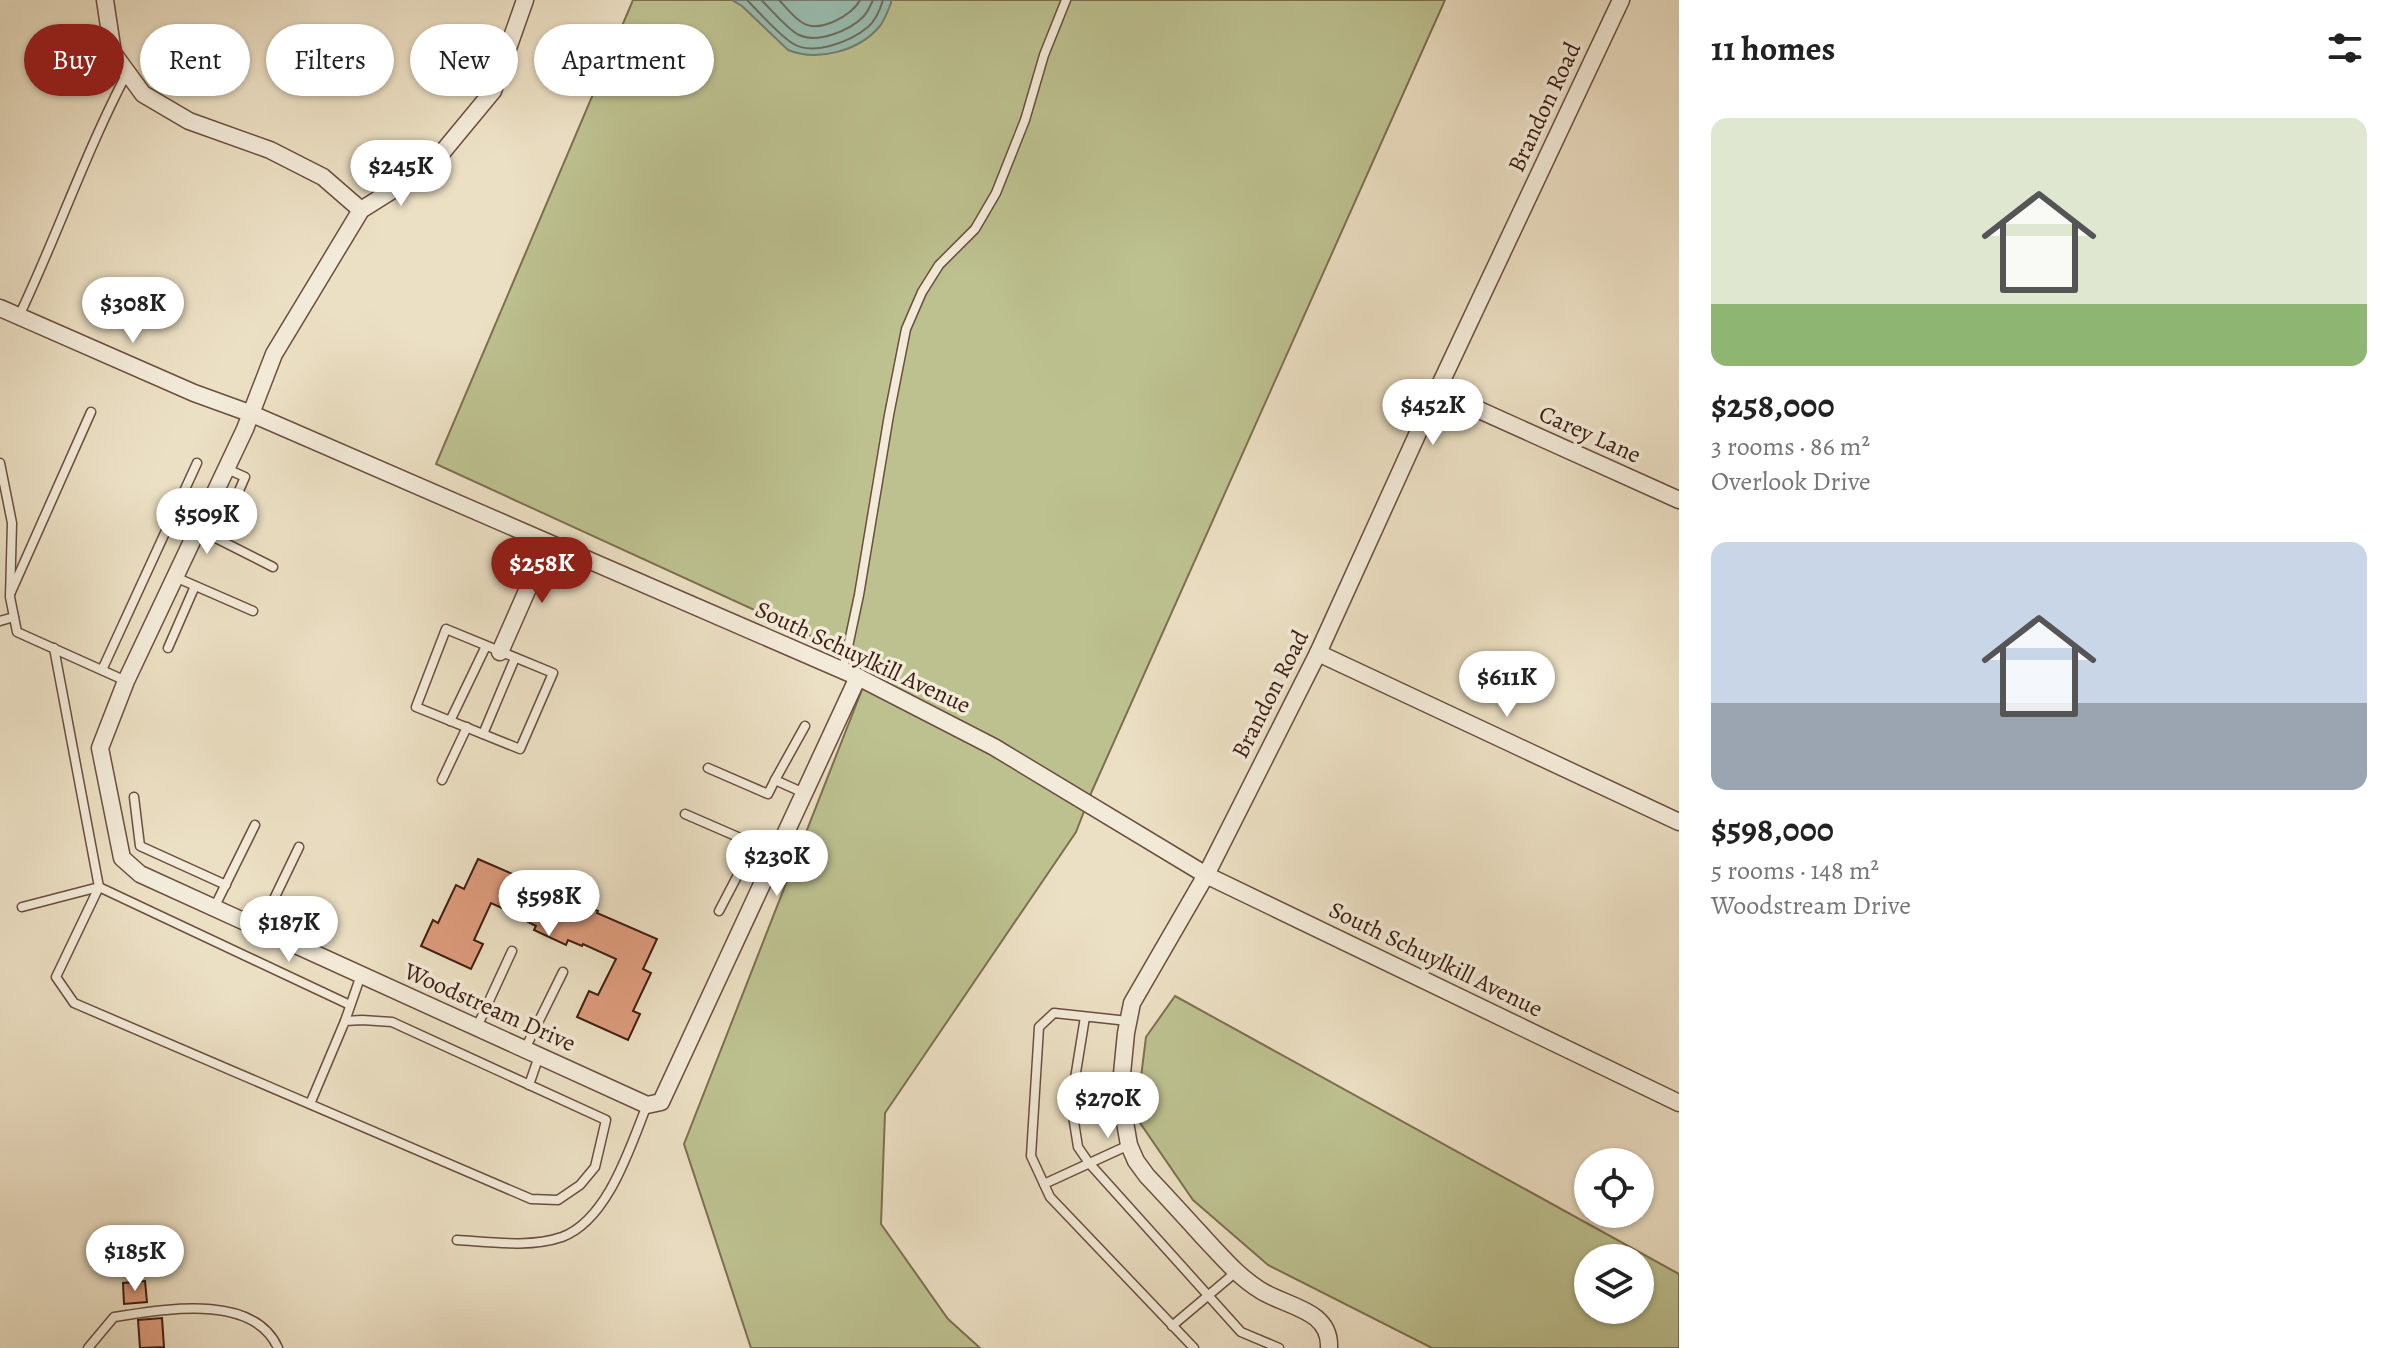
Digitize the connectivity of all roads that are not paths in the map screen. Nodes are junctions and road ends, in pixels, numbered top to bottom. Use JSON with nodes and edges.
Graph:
{"nodes":[{"id":1,"x":105,"y":0,"type":"edge"},
{"id":2,"x":525,"y":0,"type":"edge"},
{"id":3,"x":1066,"y":0,"type":"edge"},
{"id":4,"x":1621,"y":0,"type":"edge"},
{"id":5,"x":127,"y":72,"type":"junction"},
{"id":6,"x":361,"y":210,"type":"junction"},
{"id":7,"x":0,"y":308,"type":"edge"},
{"id":8,"x":18,"y":317,"type":"junction"},
{"id":9,"x":1437,"y":391,"type":"junction"},
{"id":10,"x":91,"y":412,"type":"dead end"},
{"id":11,"x":252,"y":414,"type":"junction"},
{"id":12,"x":0,"y":463,"type":"edge"},
{"id":13,"x":197,"y":463,"type":"dead end"},
{"id":14,"x":227,"y":469,"type":"junction"},
{"id":15,"x":1679,"y":500,"type":"edge"},
{"id":16,"x":198,"y":529,"type":"junction"},
{"id":17,"x":218,"y":539,"type":"junction"},
{"id":18,"x":548,"y":543,"type":"junction"},
{"id":19,"x":273,"y":567,"type":"dead end"},
{"id":20,"x":5,"y":577,"type":"edge"},
{"id":21,"x":175,"y":577,"type":"junction"},
{"id":22,"x":195,"y":586,"type":"junction"},
{"id":23,"x":10,"y":597,"type":"junction"},
{"id":24,"x":253,"y":611,"type":"dead end"},
{"id":25,"x":14,"y":617,"type":"junction"},
{"id":26,"x":0,"y":621,"type":"edge"},
{"id":27,"x":54,"y":648,"type":"junction"},
{"id":28,"x":168,"y":648,"type":"dead end"},
{"id":29,"x":500,"y":652,"type":"junction"},
{"id":30,"x":1318,"y":653,"type":"junction"},
{"id":31,"x":102,"y":670,"type":"junction"},
{"id":32,"x":850,"y":674,"type":"junction"},
{"id":33,"x":126,"y":681,"type":"junction"},
{"id":34,"x":450,"y":721,"type":"junction"},
{"id":35,"x":805,"y":726,"type":"dead end"},
{"id":36,"x":467,"y":727,"type":"junction"},
{"id":37,"x":483,"y":734,"type":"junction"},
{"id":38,"x":708,"y":768,"type":"dead end"},
{"id":39,"x":442,"y":780,"type":"dead end"},
{"id":40,"x":775,"y":780,"type":"junction"},
{"id":41,"x":804,"y":793,"type":"junction"},
{"id":42,"x":134,"y":797,"type":"dead end"},
{"id":43,"x":685,"y":814,"type":"dead end"},
{"id":44,"x":1679,"y":822,"type":"edge"},
{"id":45,"x":255,"y":825,"type":"dead end"},
{"id":46,"x":299,"y":847,"type":"dead end"},
{"id":47,"x":748,"y":855,"type":"junction"},
{"id":48,"x":771,"y":865,"type":"junction"},
{"id":49,"x":1206,"y":875,"type":"junction"},
{"id":50,"x":226,"y":885,"type":"junction"},
{"id":51,"x":99,"y":887,"type":"junction"},
{"id":52,"x":22,"y":907,"type":"dead end"},
{"id":53,"x":214,"y":908,"type":"junction"},
{"id":54,"x":719,"y":911,"type":"dead end"},
{"id":55,"x":260,"y":929,"type":"junction"},
{"id":56,"x":512,"y":951,"type":"dead end"},
{"id":57,"x":563,"y":972,"type":"dead end"},
{"id":58,"x":361,"y":975,"type":"junction"},
{"id":59,"x":350,"y":1005,"type":"junction"},
{"id":60,"x":1085,"y":1017,"type":"junction"},
{"id":61,"x":345,"y":1021,"type":"junction"},
{"id":62,"x":1128,"y":1021,"type":"junction"},
{"id":63,"x":477,"y":1027,"type":"junction"},
{"id":64,"x":532,"y":1053,"type":"junction"},
{"id":65,"x":529,"y":1085,"type":"junction"},
{"id":66,"x":1679,"y":1103,"type":"edge"},
{"id":67,"x":310,"y":1104,"type":"junction"},
{"id":68,"x":654,"y":1104,"type":"junction"},
{"id":69,"x":1129,"y":1145,"type":"junction"},
{"id":70,"x":1089,"y":1163,"type":"junction"},
{"id":71,"x":1044,"y":1184,"type":"junction"},
{"id":72,"x":457,"y":1240,"type":"dead end"},
{"id":73,"x":1236,"y":1272,"type":"junction"},
{"id":74,"x":1207,"y":1296,"type":"junction"},
{"id":75,"x":1172,"y":1326,"type":"junction"},
{"id":76,"x":88,"y":1348,"type":"edge"},
{"id":77,"x":278,"y":1348,"type":"edge"},
{"id":78,"x":1194,"y":1348,"type":"edge"},
{"id":79,"x":1279,"y":1348,"type":"edge"},
{"id":80,"x":1329,"y":1348,"type":"edge"}],
"edges":[{"from":1,"to":5,"type":"street"},
{"from":2,"to":6,"type":"street"},
{"from":3,"to":32,"type":"lane"},
{"from":4,"to":9,"type":"street","name":"Brandon Road"},
{"from":5,"to":6,"type":"street"},
{"from":5,"to":8,"type":"lane"},
{"from":6,"to":11,"type":"street"},
{"from":7,"to":8,"type":"street","name":"South Schuylkill Avenue"},
{"from":8,"to":11,"type":"street","name":"South Schuylkill Avenue"},
{"from":9,"to":15,"type":"street","name":"Carey Lane"},
{"from":9,"to":30,"type":"street","name":"Brandon Road"},
{"from":10,"to":23,"type":"lane"},
{"from":11,"to":14,"type":"street"},
{"from":11,"to":18,"type":"street","name":"South Schuylkill Avenue"},
{"from":12,"to":20,"type":"lane"},
{"from":13,"to":31,"type":"lane"},
{"from":14,"to":16,"type":"street"},
{"from":14,"to":17,"type":"lane"},
{"from":16,"to":17,"type":"lane"},
{"from":16,"to":21,"type":"street"},
{"from":17,"to":19,"type":"lane"},
{"from":18,"to":29,"type":"street"},
{"from":18,"to":32,"type":"street","name":"South Schuylkill Avenue"},
{"from":20,"to":23,"type":"lane"},
{"from":21,"to":22,"type":"lane"},
{"from":21,"to":33,"type":"street"},
{"from":22,"to":24,"type":"lane"},
{"from":22,"to":28,"type":"lane"},
{"from":23,"to":25,"type":"lane"},
{"from":25,"to":26,"type":"lane"},
{"from":25,"to":27,"type":"lane"},
{"from":27,"to":31,"type":"lane"},
{"from":27,"to":51,"type":"lane"},
{"from":29,"to":34,"type":"lane"},
{"from":29,"to":34,"type":"lane"},
{"from":29,"to":37,"type":"lane"},
{"from":29,"to":37,"type":"lane"},
{"from":30,"to":44,"type":"street"},
{"from":30,"to":49,"type":"street","name":"Brandon Road"},
{"from":31,"to":33,"type":"lane"},
{"from":32,"to":41,"type":"street"},
{"from":32,"to":49,"type":"street","name":"South Schuylkill Avenue"},
{"from":33,"to":53,"type":"street","name":"Woodstream Drive"},
{"from":34,"to":36,"type":"lane"},
{"from":35,"to":40,"type":"lane"},
{"from":36,"to":37,"type":"lane"},
{"from":36,"to":39,"type":"lane"},
{"from":38,"to":40,"type":"lane"},
{"from":40,"to":41,"type":"lane"},
{"from":41,"to":48,"type":"street"},
{"from":42,"to":50,"type":"lane"},
{"from":43,"to":47,"type":"lane"},
{"from":45,"to":50,"type":"lane"},
{"from":46,"to":55,"type":"lane"},
{"from":47,"to":48,"type":"lane"},
{"from":47,"to":54,"type":"lane"},
{"from":48,"to":68,"type":"street"},
{"from":49,"to":62,"type":"street","name":"Brandon Road"},
{"from":49,"to":66,"type":"street","name":"South Schuylkill Avenue"},
{"from":50,"to":53,"type":"lane"},
{"from":51,"to":52,"type":"lane"},
{"from":51,"to":59,"type":"lane"},
{"from":51,"to":67,"type":"lane"},
{"from":53,"to":55,"type":"street","name":"Woodstream Drive"},
{"from":55,"to":58,"type":"street","name":"Woodstream Drive"},
{"from":56,"to":63,"type":"lane"},
{"from":57,"to":64,"type":"lane"},
{"from":58,"to":59,"type":"lane"},
{"from":58,"to":63,"type":"street","name":"Woodstream Drive"},
{"from":59,"to":61,"type":"lane"},
{"from":60,"to":62,"type":"lane"},
{"from":60,"to":70,"type":"lane"},
{"from":60,"to":71,"type":"lane"},
{"from":61,"to":65,"type":"lane"},
{"from":61,"to":67,"type":"lane"},
{"from":62,"to":69,"type":"street","name":"Brandon Road"},
{"from":63,"to":64,"type":"street","name":"Woodstream Drive"},
{"from":64,"to":65,"type":"lane"},
{"from":64,"to":68,"type":"street","name":"Woodstream Drive"},
{"from":65,"to":67,"type":"lane"},
{"from":68,"to":72,"type":"lane"},
{"from":69,"to":70,"type":"lane"},
{"from":69,"to":73,"type":"street","name":"Brandon Road"},
{"from":70,"to":71,"type":"lane"},
{"from":70,"to":74,"type":"lane"},
{"from":71,"to":75,"type":"lane"},
{"from":73,"to":74,"type":"lane"},
{"from":73,"to":80,"type":"street","name":"Brandon Road"},
{"from":74,"to":75,"type":"lane"},
{"from":74,"to":79,"type":"lane"},
{"from":75,"to":78,"type":"lane"},
{"from":76,"to":77,"type":"lane"}]}
